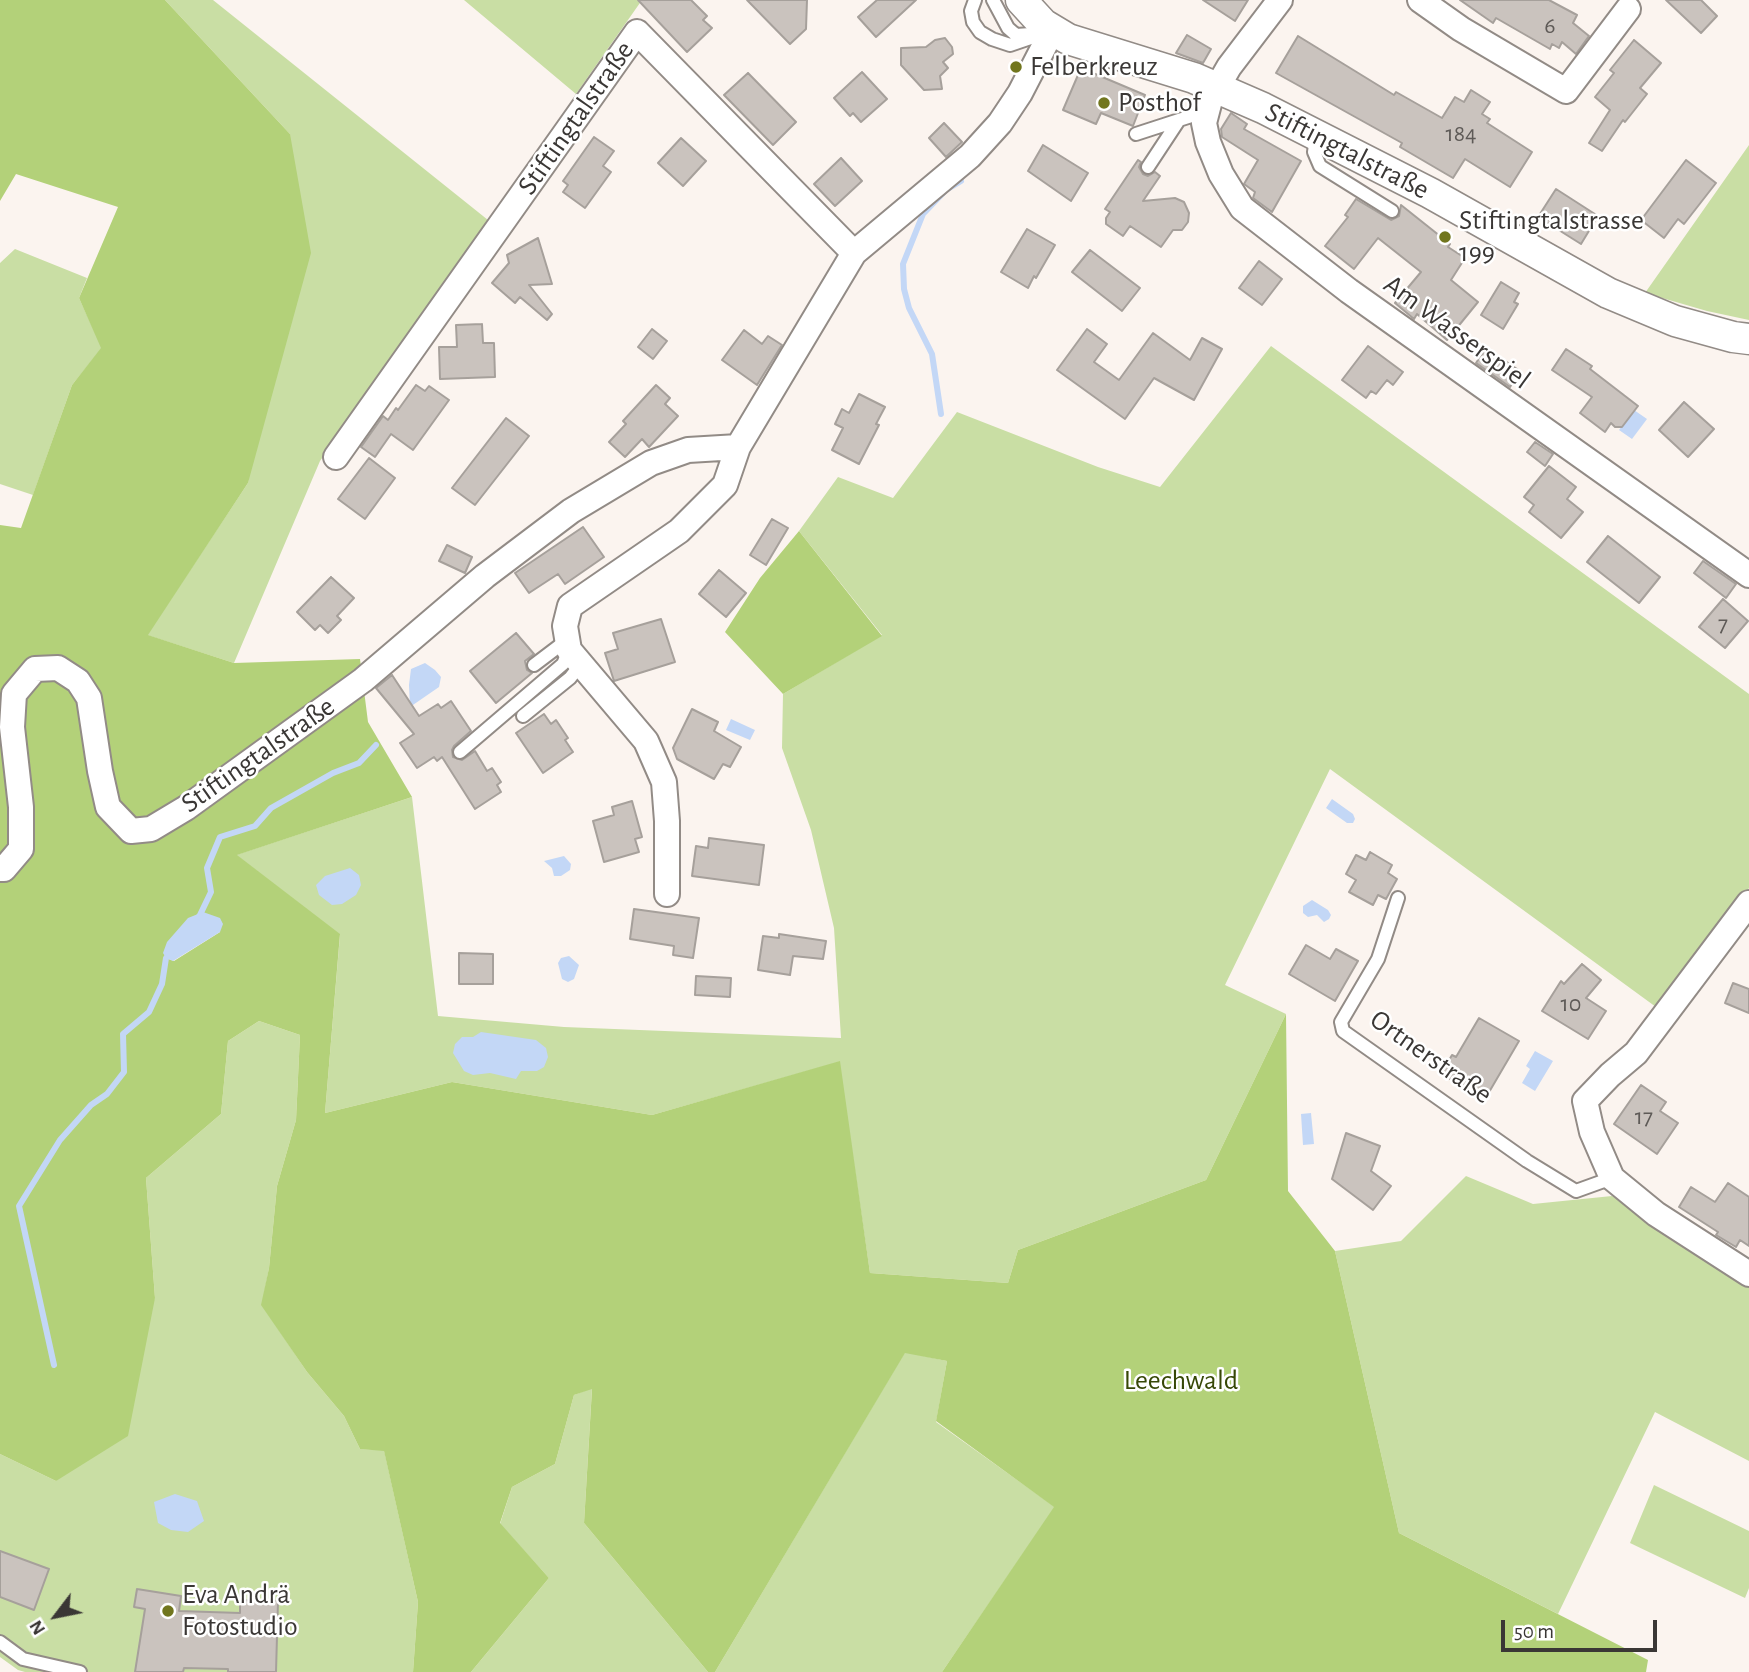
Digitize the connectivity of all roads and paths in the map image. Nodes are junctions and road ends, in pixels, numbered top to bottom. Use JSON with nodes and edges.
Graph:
{"nodes":[{"id":1,"x":975,"y":0,"type":"edge"},
{"id":2,"x":993,"y":0,"type":"edge"},
{"id":3,"x":1021,"y":0,"type":"edge"},
{"id":4,"x":1280,"y":0,"type":"edge"},
{"id":5,"x":1420,"y":0,"type":"edge"},
{"id":6,"x":1628,"y":9,"type":"dead end"},
{"id":7,"x":1052,"y":31,"type":"junction"},
{"id":8,"x":1212,"y":99,"type":"junction"},
{"id":9,"x":1179,"y":120,"type":"junction"},
{"id":10,"x":1136,"y":134,"type":"dead end"},
{"id":11,"x":1316,"y":134,"type":"junction"},
{"id":12,"x":1148,"y":167,"type":"dead end"},
{"id":13,"x":1392,"y":211,"type":"dead end"},
{"id":14,"x":855,"y":253,"type":"junction"},
{"id":15,"x":1749,"y":339,"type":"edge"},
{"id":16,"x":738,"y":447,"type":"junction"},
{"id":17,"x":336,"y":457,"type":"dead end"},
{"id":18,"x":1749,"y":575,"type":"edge"},
{"id":19,"x":573,"y":652,"type":"junction"},
{"id":20,"x":534,"y":665,"type":"dead end"},
{"id":21,"x":523,"y":716,"type":"dead end"},
{"id":22,"x":460,"y":752,"type":"dead end"},
{"id":23,"x":0,"y":869,"type":"edge"},
{"id":24,"x":667,"y":894,"type":"dead end"},
{"id":25,"x":1398,"y":898,"type":"dead end"},
{"id":26,"x":1749,"y":903,"type":"edge"},
{"id":27,"x":1612,"y":1178,"type":"junction"},
{"id":28,"x":1749,"y":1274,"type":"edge"},
{"id":29,"x":0,"y":1642,"type":"edge"},
{"id":30,"x":80,"y":1672,"type":"edge"}],
"edges":[{"from":1,"to":7,"type":"lane"},
{"from":2,"to":7,"type":"lane"},
{"from":3,"to":7,"type":"street","name":"Stiftingtalstraße"},
{"from":4,"to":8,"type":"street"},
{"from":5,"to":6,"type":"street"},
{"from":7,"to":8,"type":"street","name":"Stiftingtalstraße"},
{"from":7,"to":14,"type":"street"},
{"from":8,"to":9,"type":"lane"},
{"from":8,"to":11,"type":"street","name":"Stiftingtalstraße"},
{"from":8,"to":18,"type":"street","name":"Am Wasserspiel"},
{"from":9,"to":10,"type":"lane"},
{"from":9,"to":12,"type":"lane"},
{"from":11,"to":13,"type":"lane"},
{"from":11,"to":15,"type":"street","name":"Stiftingtalstraße"},
{"from":14,"to":16,"type":"street"},
{"from":14,"to":17,"type":"street","name":"Stiftingtalstraße"},
{"from":16,"to":19,"type":"street"},
{"from":16,"to":23,"type":"street","name":"Stiftingtalstraße"},
{"from":19,"to":20,"type":"lane"},
{"from":19,"to":21,"type":"lane"},
{"from":19,"to":22,"type":"lane"},
{"from":19,"to":24,"type":"street"},
{"from":25,"to":27,"type":"lane","name":"Ortnerstraße"},
{"from":26,"to":27,"type":"street"},
{"from":27,"to":28,"type":"street"},
{"from":29,"to":30,"type":"lane"}]}
